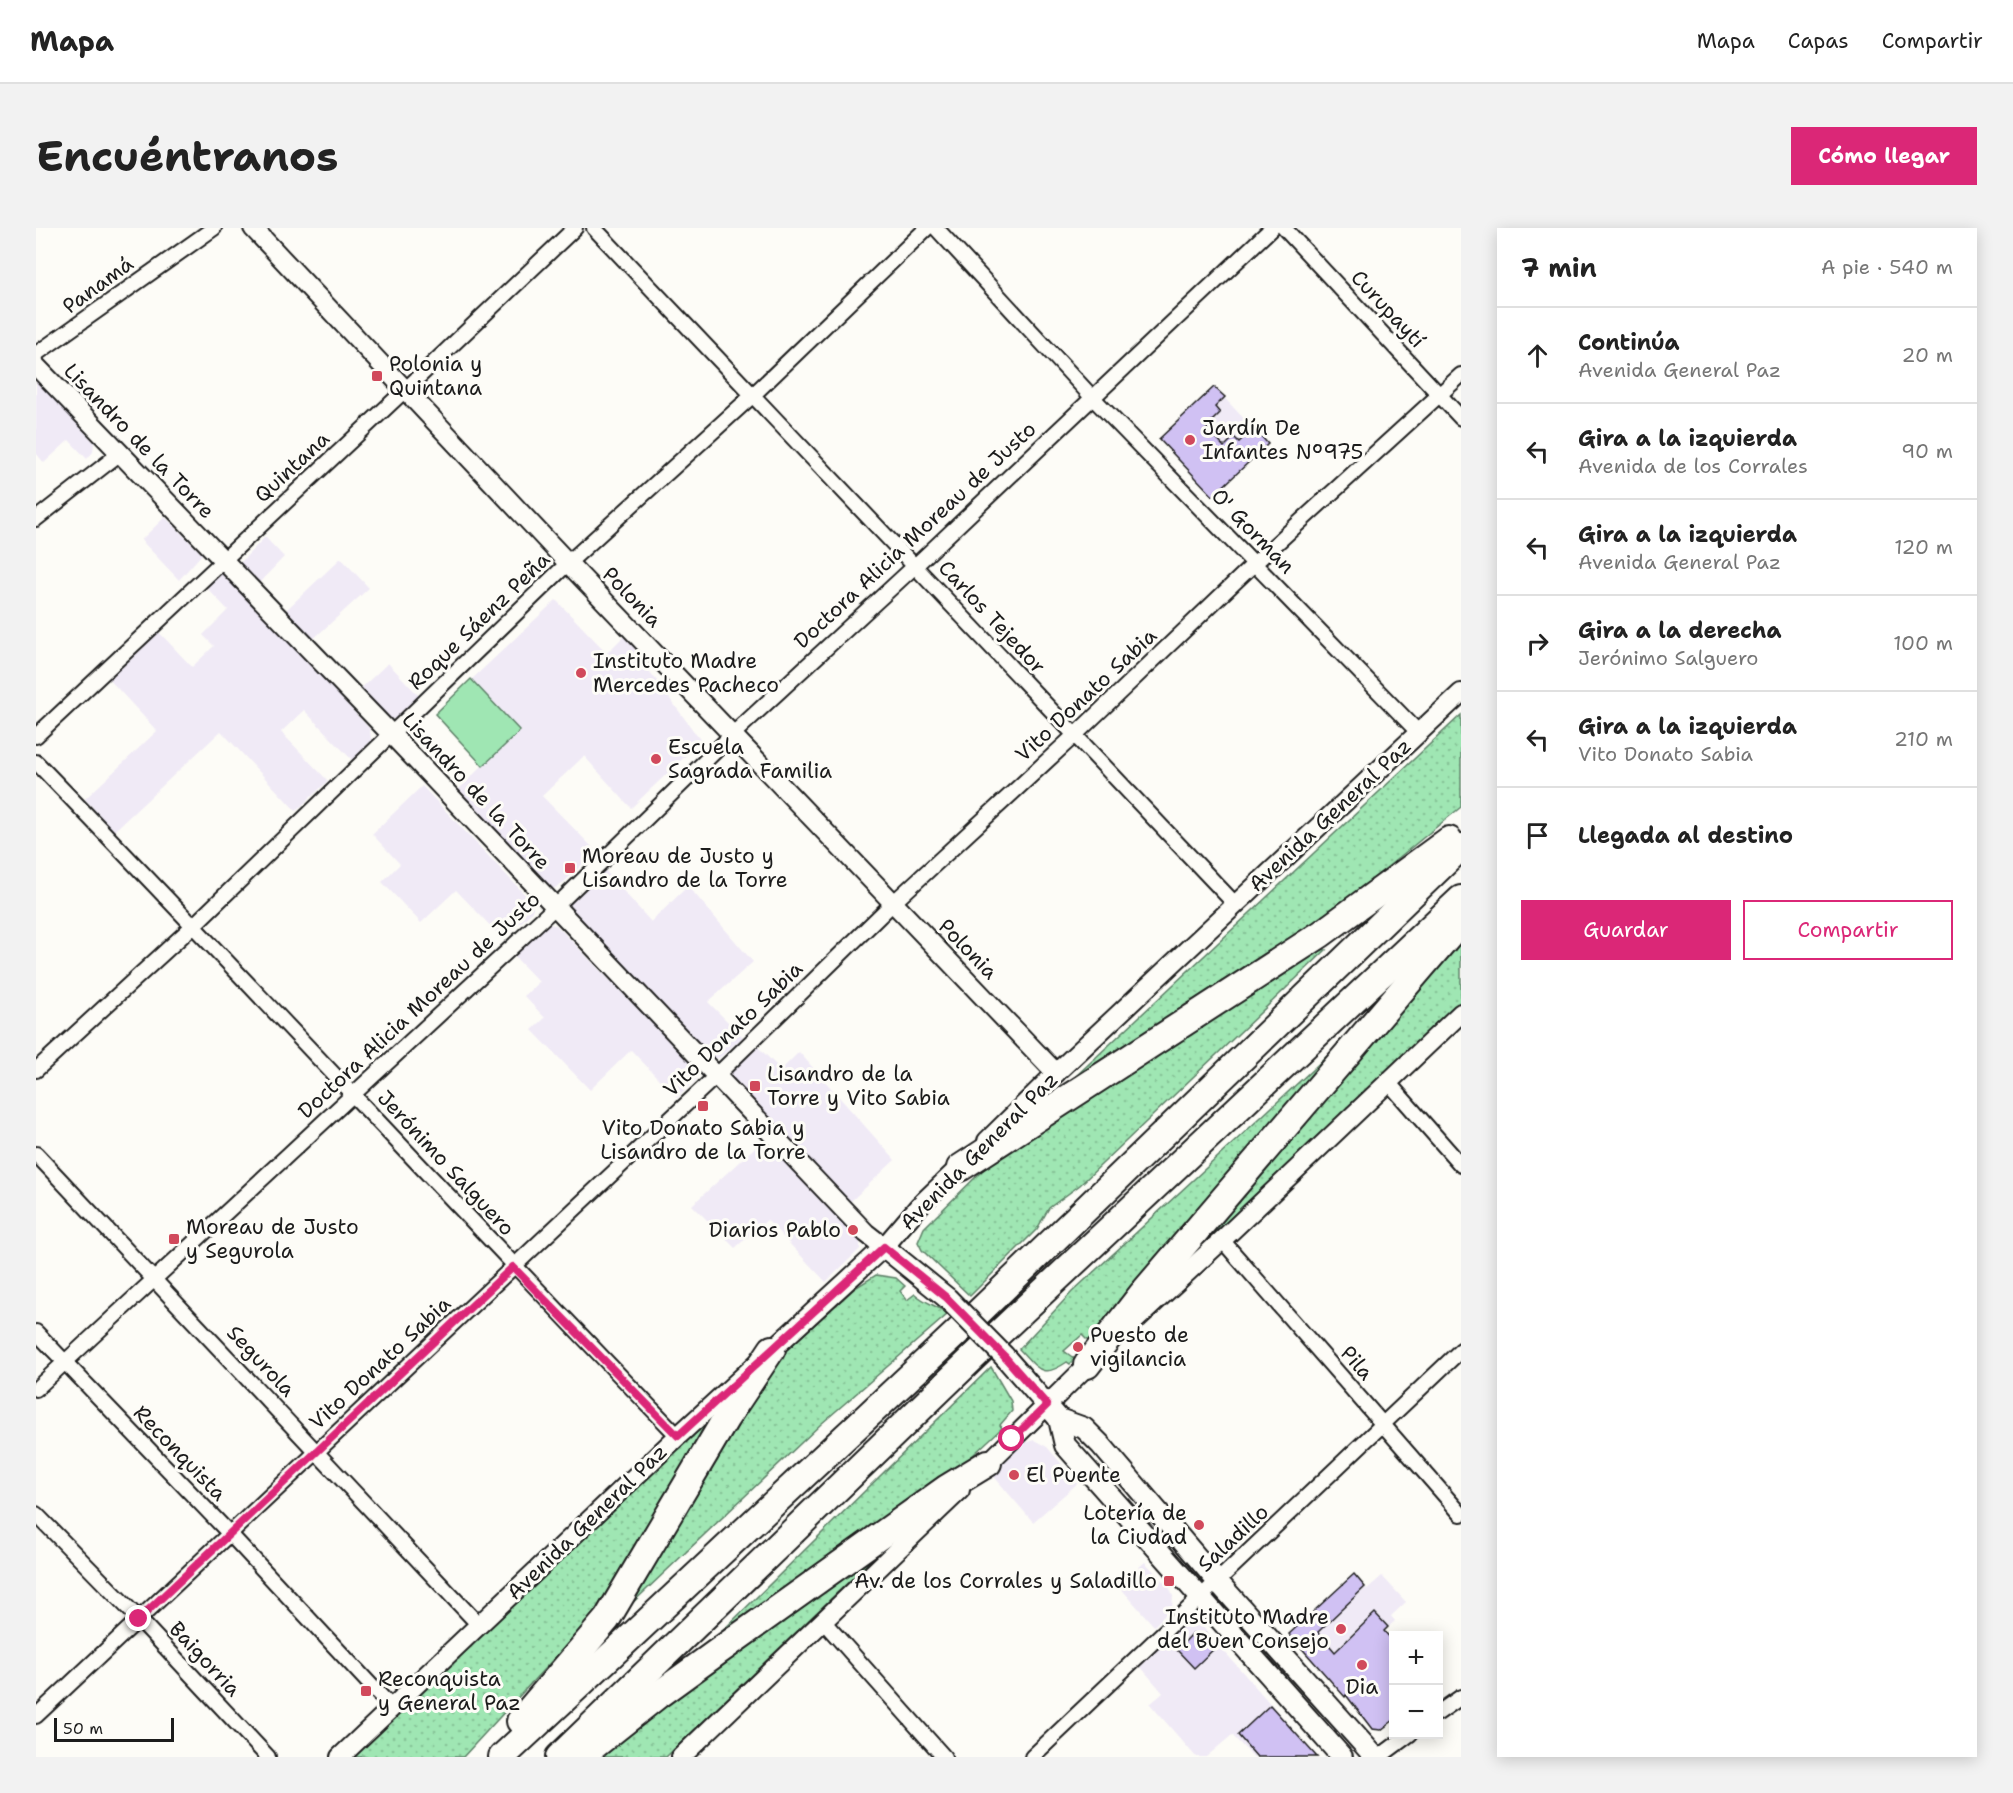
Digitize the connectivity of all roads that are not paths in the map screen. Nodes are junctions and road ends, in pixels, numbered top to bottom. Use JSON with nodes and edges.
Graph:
{"nodes":[{"id":1,"x":214,"y":228,"type":"edge"},
{"id":2,"x":253,"y":228,"type":"edge"},
{"id":3,"x":575,"y":228,"type":"edge"},
{"id":4,"x":594,"y":228,"type":"edge"},
{"id":5,"x":927,"y":228,"type":"edge"},
{"id":6,"x":936,"y":228,"type":"edge"},
{"id":7,"x":1272,"y":228,"type":"edge"},
{"id":8,"x":1284,"y":228,"type":"edge"},
{"id":9,"x":36,"y":354,"type":"edge"},
{"id":10,"x":36,"y":366,"type":"edge"},
{"id":11,"x":1461,"y":375,"type":"edge"},
{"id":12,"x":405,"y":390,"type":"junction"},
{"id":13,"x":753,"y":395,"type":"junction"},
{"id":14,"x":1439,"y":396,"type":"junction"},
{"id":15,"x":1092,"y":397,"type":"junction"},
{"id":16,"x":1461,"y":418,"type":"edge"},
{"id":17,"x":119,"y":454,"type":"junction"},
{"id":18,"x":36,"y":519,"type":"edge"},
{"id":19,"x":222,"y":560,"type":"junction"},
{"id":20,"x":568,"y":563,"type":"junction"},
{"id":21,"x":1255,"y":563,"type":"junction"},
{"id":22,"x":915,"y":566,"type":"junction"},
{"id":23,"x":1461,"y":693,"type":"edge"},
{"id":24,"x":1418,"y":732,"type":"junction"},
{"id":25,"x":392,"y":735,"type":"junction"},
{"id":26,"x":732,"y":735,"type":"junction"},
{"id":27,"x":1075,"y":735,"type":"junction"},
{"id":28,"x":36,"y":736,"type":"edge"},
{"id":29,"x":36,"y":762,"type":"edge"},
{"id":30,"x":1461,"y":831,"type":"edge"},
{"id":31,"x":1461,"y":847,"type":"edge"},
{"id":32,"x":1461,"y":899,"type":"edge"},
{"id":33,"x":893,"y":903,"type":"junction"},
{"id":34,"x":1235,"y":904,"type":"junction"},
{"id":35,"x":555,"y":907,"type":"junction"},
{"id":36,"x":1461,"y":921,"type":"edge"},
{"id":37,"x":194,"y":925,"type":"junction"},
{"id":38,"x":1461,"y":1013,"type":"edge"},
{"id":39,"x":36,"y":1070,"type":"edge"},
{"id":40,"x":1056,"y":1073,"type":"junction"},
{"id":41,"x":716,"y":1076,"type":"junction"},
{"id":42,"x":1388,"y":1082,"type":"junction"},
{"id":43,"x":354,"y":1096,"type":"junction"},
{"id":44,"x":36,"y":1154,"type":"edge"},
{"id":45,"x":1461,"y":1165,"type":"edge"},
{"id":46,"x":960,"y":1168,"type":"junction"},
{"id":47,"x":1222,"y":1240,"type":"junction"},
{"id":48,"x":884,"y":1247,"type":"junction"},
{"id":49,"x":513,"y":1267,"type":"junction"},
{"id":50,"x":156,"y":1279,"type":"junction"},
{"id":51,"x":36,"y":1332,"type":"edge"},
{"id":52,"x":772,"y":1349,"type":"junction"},
{"id":53,"x":1461,"y":1350,"type":"edge"},
{"id":54,"x":64,"y":1363,"type":"junction"},
{"id":55,"x":1087,"y":1365,"type":"junction"},
{"id":56,"x":36,"y":1389,"type":"edge"},
{"id":57,"x":1053,"y":1412,"type":"junction"},
{"id":58,"x":1383,"y":1424,"type":"junction"},
{"id":59,"x":678,"y":1436,"type":"junction"},
{"id":60,"x":317,"y":1451,"type":"junction"},
{"id":61,"x":988,"y":1463,"type":"junction"},
{"id":62,"x":36,"y":1514,"type":"edge"},
{"id":63,"x":1461,"y":1514,"type":"edge"},
{"id":64,"x":230,"y":1534,"type":"junction"},
{"id":65,"x":1218,"y":1582,"type":"junction"},
{"id":66,"x":1201,"y":1597,"type":"junction"},
{"id":67,"x":139,"y":1619,"type":"junction"},
{"id":68,"x":823,"y":1621,"type":"junction"},
{"id":69,"x":479,"y":1625,"type":"junction"},
{"id":70,"x":1461,"y":1697,"type":"edge"},
{"id":71,"x":392,"y":1708,"type":"junction"},
{"id":72,"x":1443,"y":1710,"type":"edge"},
{"id":73,"x":36,"y":1716,"type":"edge"},
{"id":74,"x":1403,"y":1739,"type":"edge"},
{"id":75,"x":268,"y":1757,"type":"edge"},
{"id":76,"x":340,"y":1757,"type":"edge"},
{"id":77,"x":489,"y":1757,"type":"edge"},
{"id":78,"x":502,"y":1757,"type":"edge"},
{"id":79,"x":559,"y":1757,"type":"edge"},
{"id":80,"x":580,"y":1757,"type":"edge"},
{"id":81,"x":681,"y":1757,"type":"edge"},
{"id":82,"x":944,"y":1757,"type":"edge"},
{"id":83,"x":1032,"y":1757,"type":"edge"},
{"id":84,"x":1342,"y":1757,"type":"edge"},
{"id":85,"x":1377,"y":1757,"type":"edge"}],
"edges":[{"from":1,"to":9,"type":"street","name":"Panamá"},
{"from":2,"to":12,"type":"street","name":"Polonia"},
{"from":3,"to":12,"type":"street","name":"Quintana"},
{"from":4,"to":13,"type":"street","name":"Carlos Tejedor"},
{"from":5,"to":13,"type":"street","name":"Roque Sáenz Peña"},
{"from":6,"to":15,"type":"street","name":"O' Gorman"},
{"from":7,"to":15,"type":"street","name":"Doctora Alicia Moreau de Justo"},
{"from":8,"to":14,"type":"street","name":"Curupaytí"},
{"from":10,"to":17,"type":"street","name":"Lisandro de la Torre"},
{"from":11,"to":14,"type":"street","name":"Vito Donato Sabia"},
{"from":12,"to":19,"type":"street","name":"Quintana"},
{"from":12,"to":20,"type":"street","name":"Polonia"},
{"from":13,"to":20,"type":"street","name":"Roque Sáenz Peña"},
{"from":13,"to":22,"type":"street","name":"Carlos Tejedor"},
{"from":14,"to":16,"type":"street","name":"Curupaytí"},
{"from":14,"to":21,"type":"street","name":"Vito Donato Sabia"},
{"from":15,"to":21,"type":"street","name":"O' Gorman"},
{"from":15,"to":22,"type":"street","name":"Doctora Alicia Moreau de Justo"},
{"from":17,"to":18,"type":"street"},
{"from":17,"to":19,"type":"street","name":"Lisandro de la Torre"},
{"from":19,"to":25,"type":"street","name":"Lisandro de la Torre"},
{"from":19,"to":28,"type":"street","name":"Quintana"},
{"from":20,"to":25,"type":"street","name":"Roque Sáenz Peña"},
{"from":20,"to":26,"type":"street","name":"Polonia"},
{"from":21,"to":24,"type":"street","name":"O' Gorman"},
{"from":21,"to":27,"type":"street","name":"Vito Donato Sabia"},
{"from":22,"to":26,"type":"street","name":"Doctora Alicia Moreau de Justo"},
{"from":22,"to":27,"type":"street","name":"Carlos Tejedor"},
{"from":23,"to":24,"type":"street","name":"Avenida General Paz"},
{"from":24,"to":34,"type":"street","name":"Avenida General Paz"},
{"from":25,"to":35,"type":"street","name":"Lisandro de la Torre"},
{"from":25,"to":37,"type":"street","name":"Roque Sáenz Peña"},
{"from":26,"to":33,"type":"street","name":"Polonia"},
{"from":26,"to":35,"type":"street","name":"Doctora Alicia Moreau de Justo"},
{"from":27,"to":33,"type":"street","name":"Vito Donato Sabia"},
{"from":27,"to":34,"type":"street","name":"Carlos Tejedor"},
{"from":29,"to":37,"type":"street","name":"Jerónimo Salguero"},
{"from":30,"to":46,"type":"highway"},
{"from":31,"to":78,"type":"highway"},
{"from":32,"to":79,"type":"highway"},
{"from":33,"to":40,"type":"street","name":"Polonia"},
{"from":33,"to":41,"type":"street","name":"Vito Donato Sabia"},
{"from":34,"to":40,"type":"street","name":"Avenida General Paz"},
{"from":35,"to":41,"type":"street","name":"Lisandro de la Torre"},
{"from":35,"to":43,"type":"street","name":"Doctora Alicia Moreau de Justo"},
{"from":36,"to":55,"type":"highway"},
{"from":37,"to":39,"type":"street","name":"Roque Sáenz Peña"},
{"from":37,"to":43,"type":"street","name":"Jerónimo Salguero"},
{"from":38,"to":42,"type":"street"},
{"from":40,"to":46,"type":"street","name":"Avenida General Paz"},
{"from":41,"to":48,"type":"street","name":"Lisandro de la Torre"},
{"from":41,"to":49,"type":"street","name":"Vito Donato Sabia"},
{"from":42,"to":45,"type":"street"},
{"from":42,"to":47,"type":"street"},
{"from":43,"to":49,"type":"street","name":"Jerónimo Salguero"},
{"from":43,"to":50,"type":"street","name":"Doctora Alicia Moreau de Justo"},
{"from":44,"to":50,"type":"street","name":"Segurola"},
{"from":46,"to":48,"type":"street","name":"Avenida General Paz"},
{"from":47,"to":55,"type":"street"},
{"from":47,"to":58,"type":"street","name":"Pila"},
{"from":48,"to":52,"type":"street","name":"Avenida General Paz"},
{"from":48,"to":57,"type":"main road","bridge":true},
{"from":49,"to":59,"type":"street","name":"Jerónimo Salguero"},
{"from":49,"to":60,"type":"street","name":"Vito Donato Sabia"},
{"from":50,"to":54,"type":"street","name":"Doctora Alicia Moreau de Justo"},
{"from":50,"to":60,"type":"street","name":"Segurola"},
{"from":51,"to":54,"type":"street","name":"Reconquista"},
{"from":52,"to":59,"type":"street","name":"Avenida General Paz"},
{"from":52,"to":77,"type":"highway"},
{"from":53,"to":58,"type":"street","name":"Saladillo"},
{"from":54,"to":56,"type":"street","name":"Doctora Alicia Moreau de Justo"},
{"from":54,"to":64,"type":"street","name":"Reconquista"},
{"from":55,"to":57,"type":"street"},
{"from":57,"to":61,"type":"street"},
{"from":57,"to":65,"type":"main road"},
{"from":57,"to":66,"type":"main road"},
{"from":58,"to":63,"type":"street","name":"Pila"},
{"from":58,"to":65,"type":"street","name":"Saladillo"},
{"from":59,"to":69,"type":"street","name":"Avenida General Paz"},
{"from":60,"to":64,"type":"street","name":"Vito Donato Sabia"},
{"from":60,"to":69,"type":"street","name":"Segurola"},
{"from":61,"to":68,"type":"street"},
{"from":61,"to":80,"type":"highway"},
{"from":62,"to":67,"type":"street","name":"Baigorria"},
{"from":64,"to":67,"type":"street","name":"Vito Donato Sabia"},
{"from":64,"to":71,"type":"street","name":"Reconquista"},
{"from":65,"to":66,"type":"street","name":"Saladillo"},
{"from":65,"to":85,"type":"main road"},
{"from":66,"to":83,"type":"street","name":"Saladillo"},
{"from":66,"to":84,"type":"main road"},
{"from":67,"to":73,"type":"street","name":"Vito Donato Sabia"},
{"from":67,"to":75,"type":"street","name":"Baigorria"},
{"from":68,"to":81,"type":"street"},
{"from":68,"to":82,"type":"street"},
{"from":69,"to":71,"type":"street","name":"Avenida General Paz"},
{"from":70,"to":72,"type":"street"},
{"from":71,"to":76,"type":"street","name":"Avenida General Paz"},
{"from":74,"to":85,"type":"street"}]}
